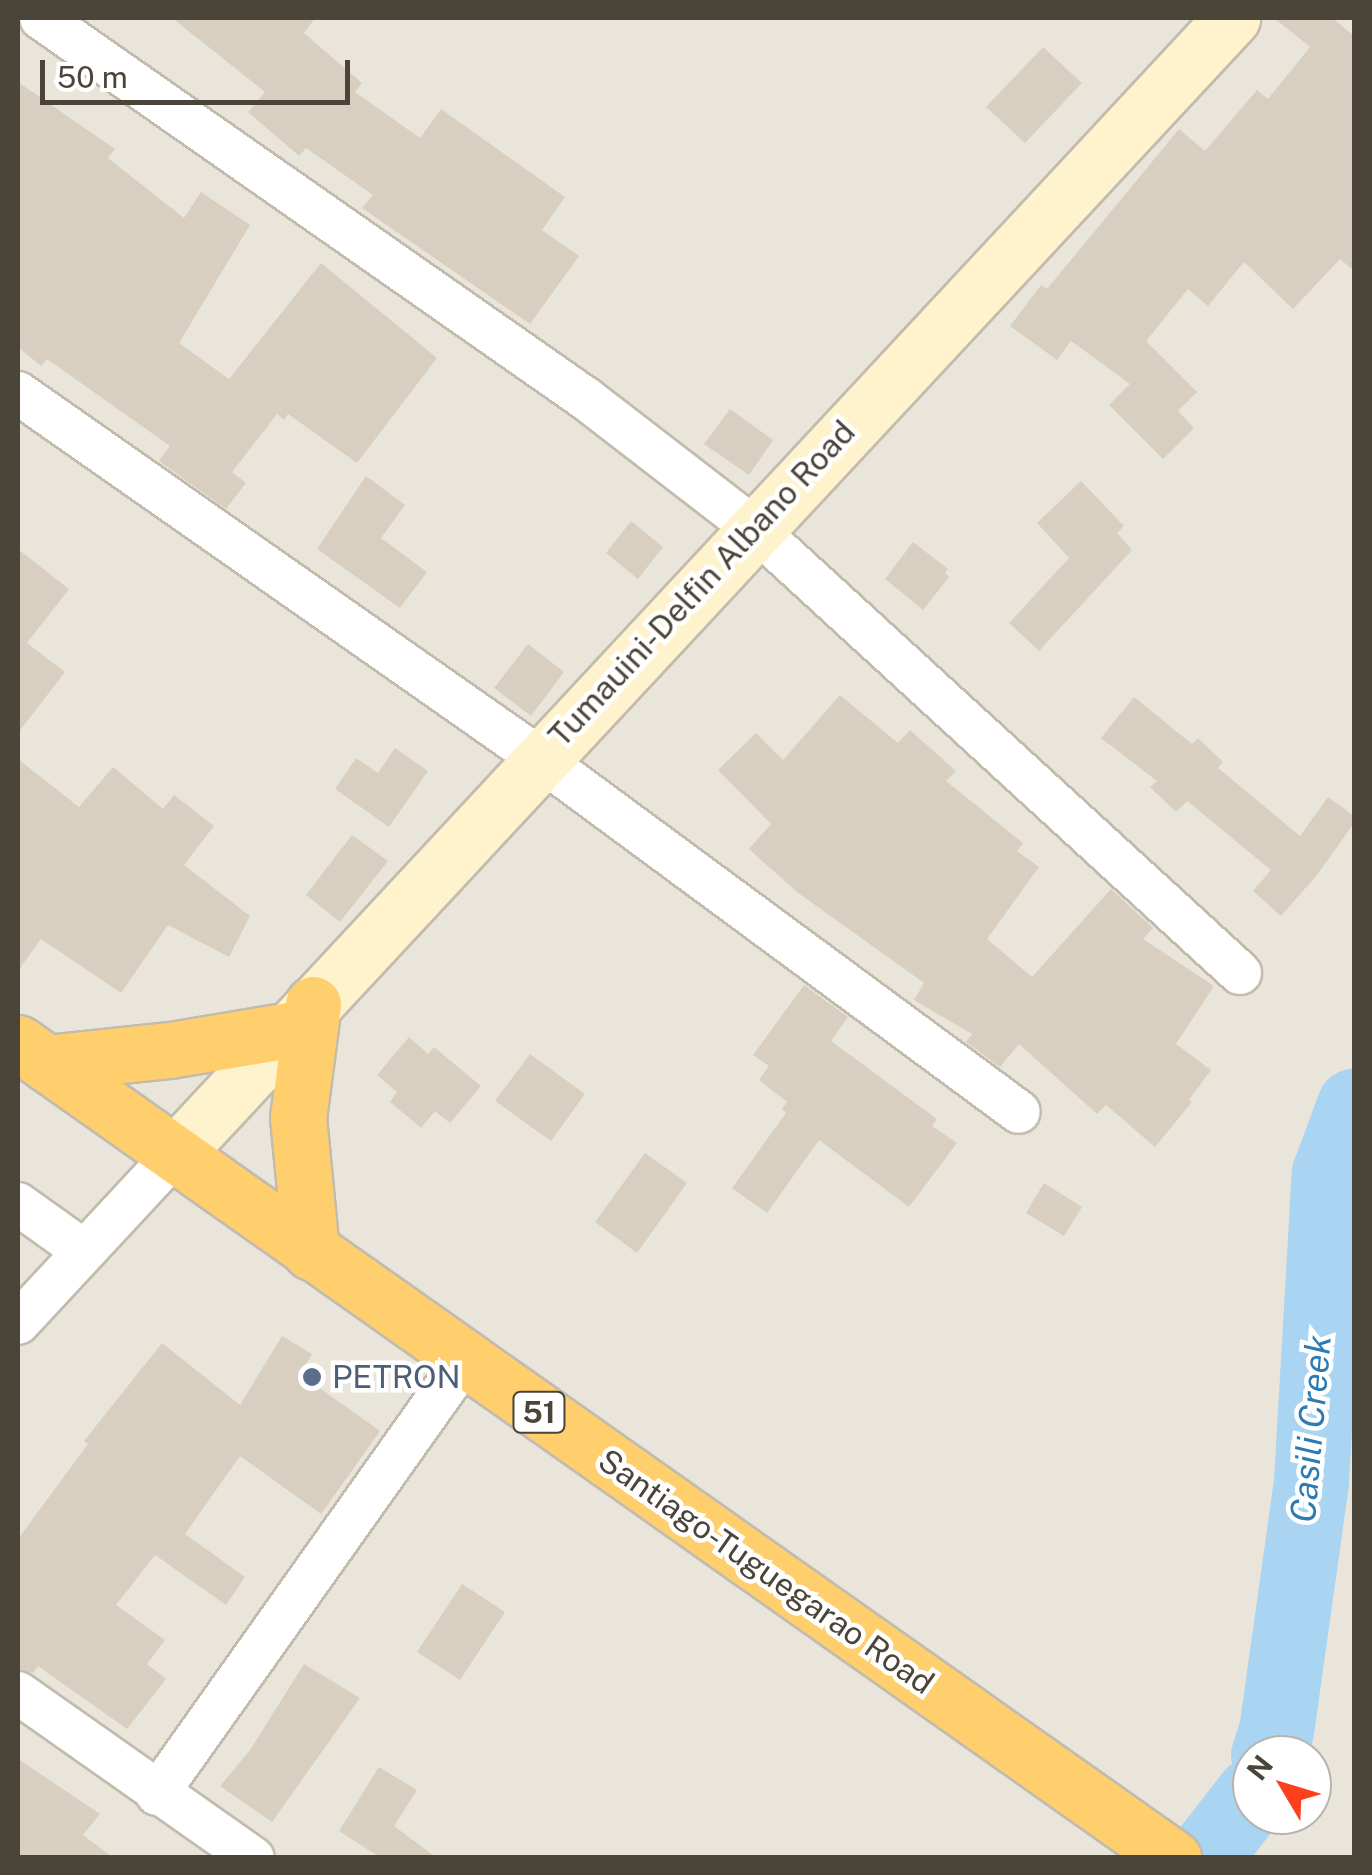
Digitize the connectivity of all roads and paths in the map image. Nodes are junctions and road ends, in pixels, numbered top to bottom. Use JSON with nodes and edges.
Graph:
{"nodes":[{"id":1,"x":41,"y":18,"type":"edge"},
{"id":2,"x":1232,"y":18,"type":"edge"},
{"id":3,"x":18,"y":393,"type":"edge"},
{"id":4,"x":754,"y":528,"type":"junction"},
{"id":5,"x":539,"y":758,"type":"junction"},
{"id":6,"x":1240,"y":973,"type":"dead end"},
{"id":7,"x":301,"y":1017,"type":"junction"},
{"id":8,"x":32,"y":1053,"type":"edge"},
{"id":9,"x":1019,"y":1112,"type":"dead end"},
{"id":10,"x":175,"y":1154,"type":"junction"},
{"id":11,"x":18,"y":1204,"type":"edge"},
{"id":12,"x":84,"y":1251,"type":"junction"},
{"id":13,"x":311,"y":1252,"type":"junction"},
{"id":14,"x":18,"y":1323,"type":"edge"},
{"id":15,"x":465,"y":1360,"type":"junction"},
{"id":16,"x":18,"y":1693,"type":"edge"},
{"id":17,"x":157,"y":1794,"type":"junction"},
{"id":18,"x":254,"y":1858,"type":"edge"},
{"id":19,"x":1173,"y":1858,"type":"edge"}],
"edges":[{"from":1,"to":4,"type":"street"},
{"from":2,"to":4,"type":"main road","name":"Tumauini-Delfin Albano Road"},
{"from":3,"to":5,"type":"street"},
{"from":4,"to":5,"type":"main road","name":"Tumauini-Delfin Albano Road"},
{"from":4,"to":6,"type":"street"},
{"from":5,"to":7,"type":"main road","name":"Tumauini-Delfin Albano Road"},
{"from":5,"to":9,"type":"street"},
{"from":7,"to":8,"type":"highway"},
{"from":7,"to":10,"type":"main road","name":"Tumauini-Delfin Albano Road"},
{"from":7,"to":13,"type":"highway"},
{"from":8,"to":10,"type":"highway","name":"Santiago-Tuguegarao Road","number":"51"},
{"from":10,"to":12,"type":"street"},
{"from":10,"to":13,"type":"highway","name":"Santiago-Tuguegarao Road","number":"51"},
{"from":11,"to":12,"type":"street"},
{"from":12,"to":14,"type":"street"},
{"from":13,"to":15,"type":"highway","name":"Santiago-Tuguegarao Road","number":"51"},
{"from":15,"to":17,"type":"street"},
{"from":15,"to":19,"type":"highway","name":"Santiago-Tuguegarao Road","number":"51"},
{"from":16,"to":17,"type":"street"},
{"from":17,"to":18,"type":"street"}]}
